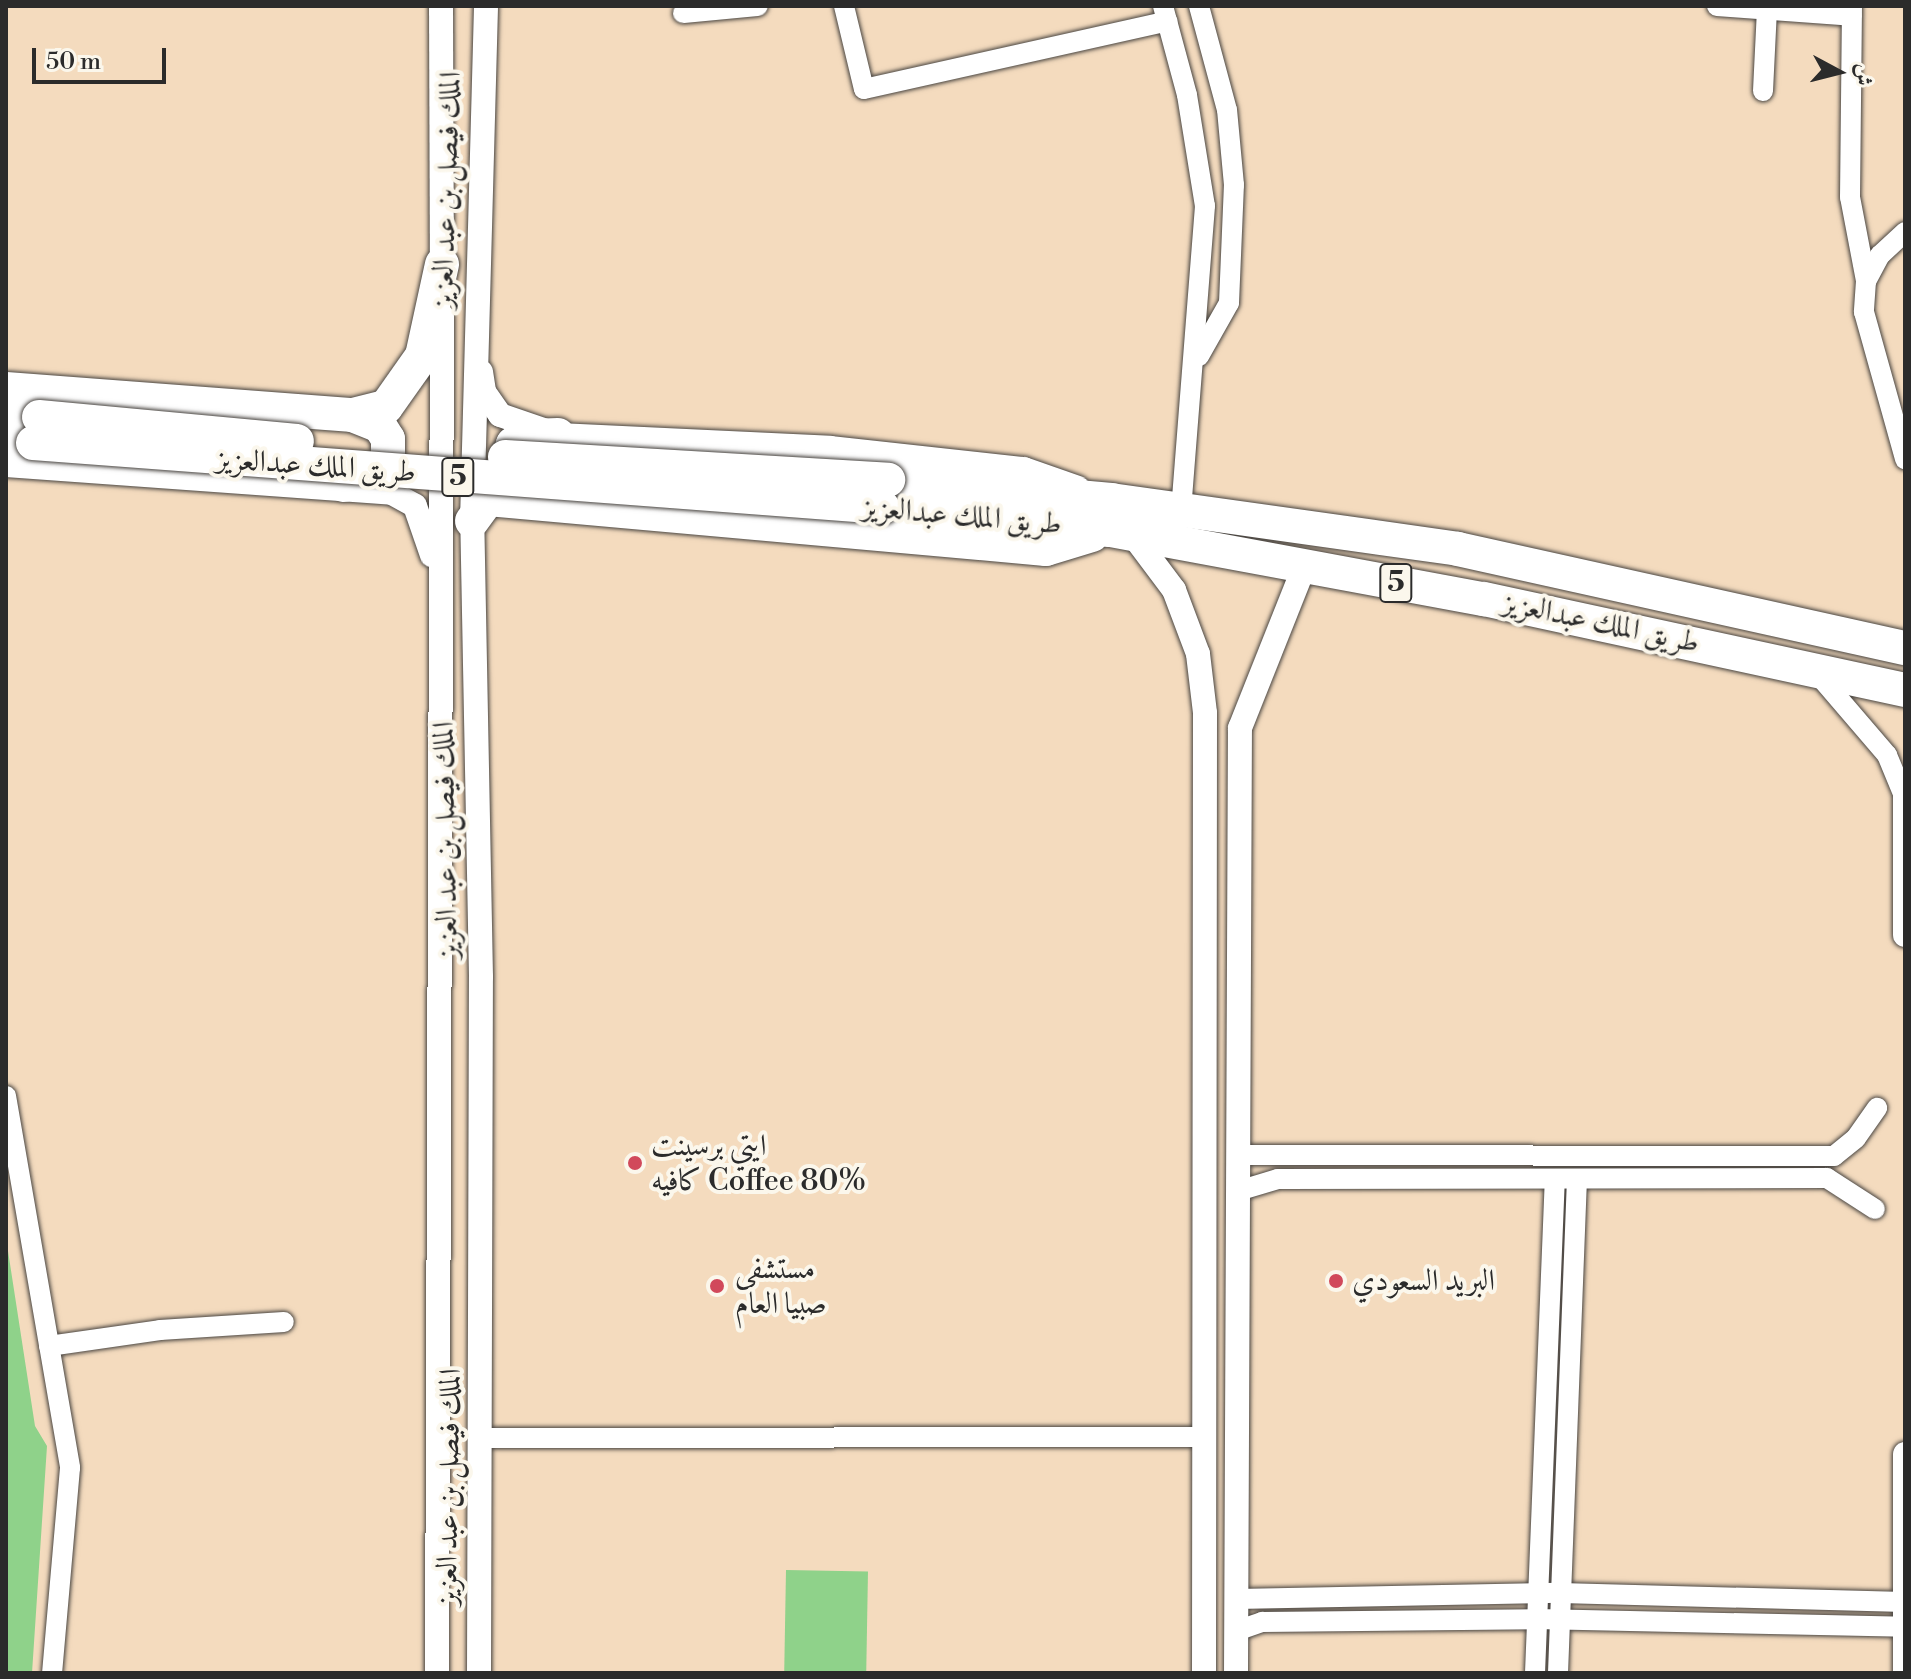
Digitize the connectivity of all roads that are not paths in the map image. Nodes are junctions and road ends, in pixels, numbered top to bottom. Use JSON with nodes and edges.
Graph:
{"nodes":[{"id":1,"x":441,"y":6,"type":"edge"},
{"id":2,"x":486,"y":6,"type":"edge"},
{"id":3,"x":758,"y":6,"type":"edge"},
{"id":4,"x":844,"y":6,"type":"edge"},
{"id":5,"x":1199,"y":6,"type":"edge"},
{"id":6,"x":1717,"y":6,"type":"edge"},
{"id":7,"x":1767,"y":10,"type":"junction"},
{"id":8,"x":688,"y":11,"type":"edge"},
{"id":9,"x":1852,"y":11,"type":"edge"},
{"id":10,"x":1165,"y":13,"type":"edge"},
{"id":11,"x":1763,"y":91,"type":"dead end"},
{"id":12,"x":1905,"y":232,"type":"edge"},
{"id":13,"x":442,"y":264,"type":"junction"},
{"id":14,"x":1866,"y":281,"type":"junction"},
{"id":15,"x":474,"y":321,"type":"junction"},
{"id":16,"x":1195,"y":363,"type":"junction"},
{"id":17,"x":6,"y":389,"type":"edge"},
{"id":18,"x":353,"y":415,"type":"junction"},
{"id":19,"x":21,"y":428,"type":"edge"},
{"id":20,"x":558,"y":435,"type":"junction"},
{"id":21,"x":1905,"y":459,"type":"edge"},
{"id":22,"x":6,"y":465,"type":"edge"},
{"id":23,"x":344,"y":485,"type":"junction"},
{"id":24,"x":549,"y":503,"type":"junction"},
{"id":25,"x":1181,"y":509,"type":"junction"},
{"id":26,"x":472,"y":521,"type":"junction"},
{"id":27,"x":1118,"y":521,"type":"junction"},
{"id":28,"x":1304,"y":567,"type":"junction"},
{"id":29,"x":440,"y":589,"type":"junction"},
{"id":30,"x":1905,"y":648,"type":"edge"},
{"id":31,"x":1810,"y":666,"type":"junction"},
{"id":32,"x":1905,"y":690,"type":"edge"},
{"id":33,"x":1905,"y":794,"type":"edge"},
{"id":34,"x":1905,"y":935,"type":"edge"},
{"id":35,"x":6,"y":1096,"type":"edge"},
{"id":36,"x":1877,"y":1108,"type":"dead end"},
{"id":37,"x":1238,"y":1155,"type":"junction"},
{"id":38,"x":1555,"y":1180,"type":"junction"},
{"id":39,"x":1577,"y":1180,"type":"junction"},
{"id":40,"x":1238,"y":1191,"type":"junction"},
{"id":41,"x":1875,"y":1209,"type":"dead end"},
{"id":42,"x":284,"y":1322,"type":"dead end"},
{"id":43,"x":49,"y":1346,"type":"junction"},
{"id":44,"x":1205,"y":1437,"type":"junction"},
{"id":45,"x":481,"y":1438,"type":"junction"},
{"id":46,"x":1905,"y":1454,"type":"edge"},
{"id":47,"x":1560,"y":1593,"type":"junction"},
{"id":48,"x":1538,"y":1596,"type":"junction"},
{"id":49,"x":1236,"y":1599,"type":"junction"},
{"id":50,"x":1905,"y":1602,"type":"edge"},
{"id":51,"x":1536,"y":1619,"type":"junction"},
{"id":52,"x":1558,"y":1619,"type":"junction"},
{"id":53,"x":1905,"y":1627,"type":"edge"},
{"id":54,"x":1236,"y":1631,"type":"junction"},
{"id":55,"x":52,"y":1673,"type":"edge"},
{"id":56,"x":437,"y":1673,"type":"edge"},
{"id":57,"x":479,"y":1673,"type":"edge"},
{"id":58,"x":1204,"y":1673,"type":"edge"},
{"id":59,"x":1236,"y":1673,"type":"edge"},
{"id":60,"x":1535,"y":1673,"type":"edge"},
{"id":61,"x":1558,"y":1673,"type":"edge"},
{"id":62,"x":1905,"y":1673,"type":"edge"}],
"edges":[{"from":1,"to":13,"type":"street","name":"الملك فيصل بن عبد العزيز"},
{"from":2,"to":15,"type":"street","name":"الملك فيصل بن عبد العزيز"},
{"from":3,"to":8,"type":"street"},
{"from":4,"to":10,"type":"street"},
{"from":5,"to":16,"type":"street"},
{"from":6,"to":7,"type":"street"},
{"from":7,"to":9,"type":"street"},
{"from":7,"to":11,"type":"street"},
{"from":9,"to":14,"type":"street"},
{"from":10,"to":16,"type":"street"},
{"from":12,"to":14,"type":"street"},
{"from":13,"to":18,"type":"highway"},
{"from":13,"to":29,"type":"street","name":"الملك فيصل بن عبد العزيز"},
{"from":14,"to":21,"type":"street"},
{"from":15,"to":20,"type":"street"},
{"from":15,"to":26,"type":"street","name":"الملك فيصل بن عبد العزيز"},
{"from":16,"to":25,"type":"street"},
{"from":17,"to":18,"type":"highway"},
{"from":18,"to":23,"type":"highway"},
{"from":19,"to":27,"type":"highway","name":"طريق الملك عبدالعزيز","number":"5","bridge":true},
{"from":20,"to":24,"type":"highway"},
{"from":20,"to":27,"type":"street"},
{"from":22,"to":23,"type":"street"},
{"from":23,"to":29,"type":"street"},
{"from":24,"to":26,"type":"highway"},
{"from":24,"to":27,"type":"highway"},
{"from":25,"to":27,"type":"highway","name":"طريق الملك عبدالعزيز","number":"5"},
{"from":25,"to":30,"type":"highway","name":"طريق الملك عبدالعزيز","number":"5"},
{"from":26,"to":45,"type":"street","name":"الملك فيصل بن عبد العزيز"},
{"from":27,"to":28,"type":"highway","name":"طريق الملك عبدالعزيز","number":"5"},
{"from":27,"to":44,"type":"street"},
{"from":28,"to":31,"type":"highway","name":"طريق الملك عبدالعزيز","number":"5"},
{"from":28,"to":37,"type":"street"},
{"from":29,"to":56,"type":"street","name":"الملك فيصل بن عبد العزيز"},
{"from":31,"to":32,"type":"highway","name":"طريق الملك عبدالعزيز","number":"5"},
{"from":31,"to":33,"type":"street"},
{"from":33,"to":34,"type":"street"},
{"from":35,"to":43,"type":"street"},
{"from":36,"to":37,"type":"street"},
{"from":37,"to":40,"type":"street"},
{"from":38,"to":39,"type":"street"},
{"from":38,"to":40,"type":"street"},
{"from":38,"to":48,"type":"street"},
{"from":39,"to":41,"type":"street"},
{"from":39,"to":47,"type":"street"},
{"from":40,"to":49,"type":"street"},
{"from":42,"to":43,"type":"street"},
{"from":43,"to":55,"type":"street"},
{"from":44,"to":45,"type":"street"},
{"from":44,"to":58,"type":"street"},
{"from":45,"to":57,"type":"street","name":"الملك فيصل بن عبد العزيز"},
{"from":46,"to":50,"type":"street"},
{"from":47,"to":48,"type":"street"},
{"from":47,"to":50,"type":"street"},
{"from":47,"to":52,"type":"street"},
{"from":48,"to":49,"type":"street"},
{"from":48,"to":51,"type":"street"},
{"from":49,"to":54,"type":"street"},
{"from":50,"to":53,"type":"street"},
{"from":51,"to":52,"type":"street"},
{"from":51,"to":54,"type":"street"},
{"from":51,"to":60,"type":"street"},
{"from":52,"to":53,"type":"street"},
{"from":52,"to":61,"type":"street"},
{"from":53,"to":62,"type":"street"},
{"from":54,"to":59,"type":"street"}]}
